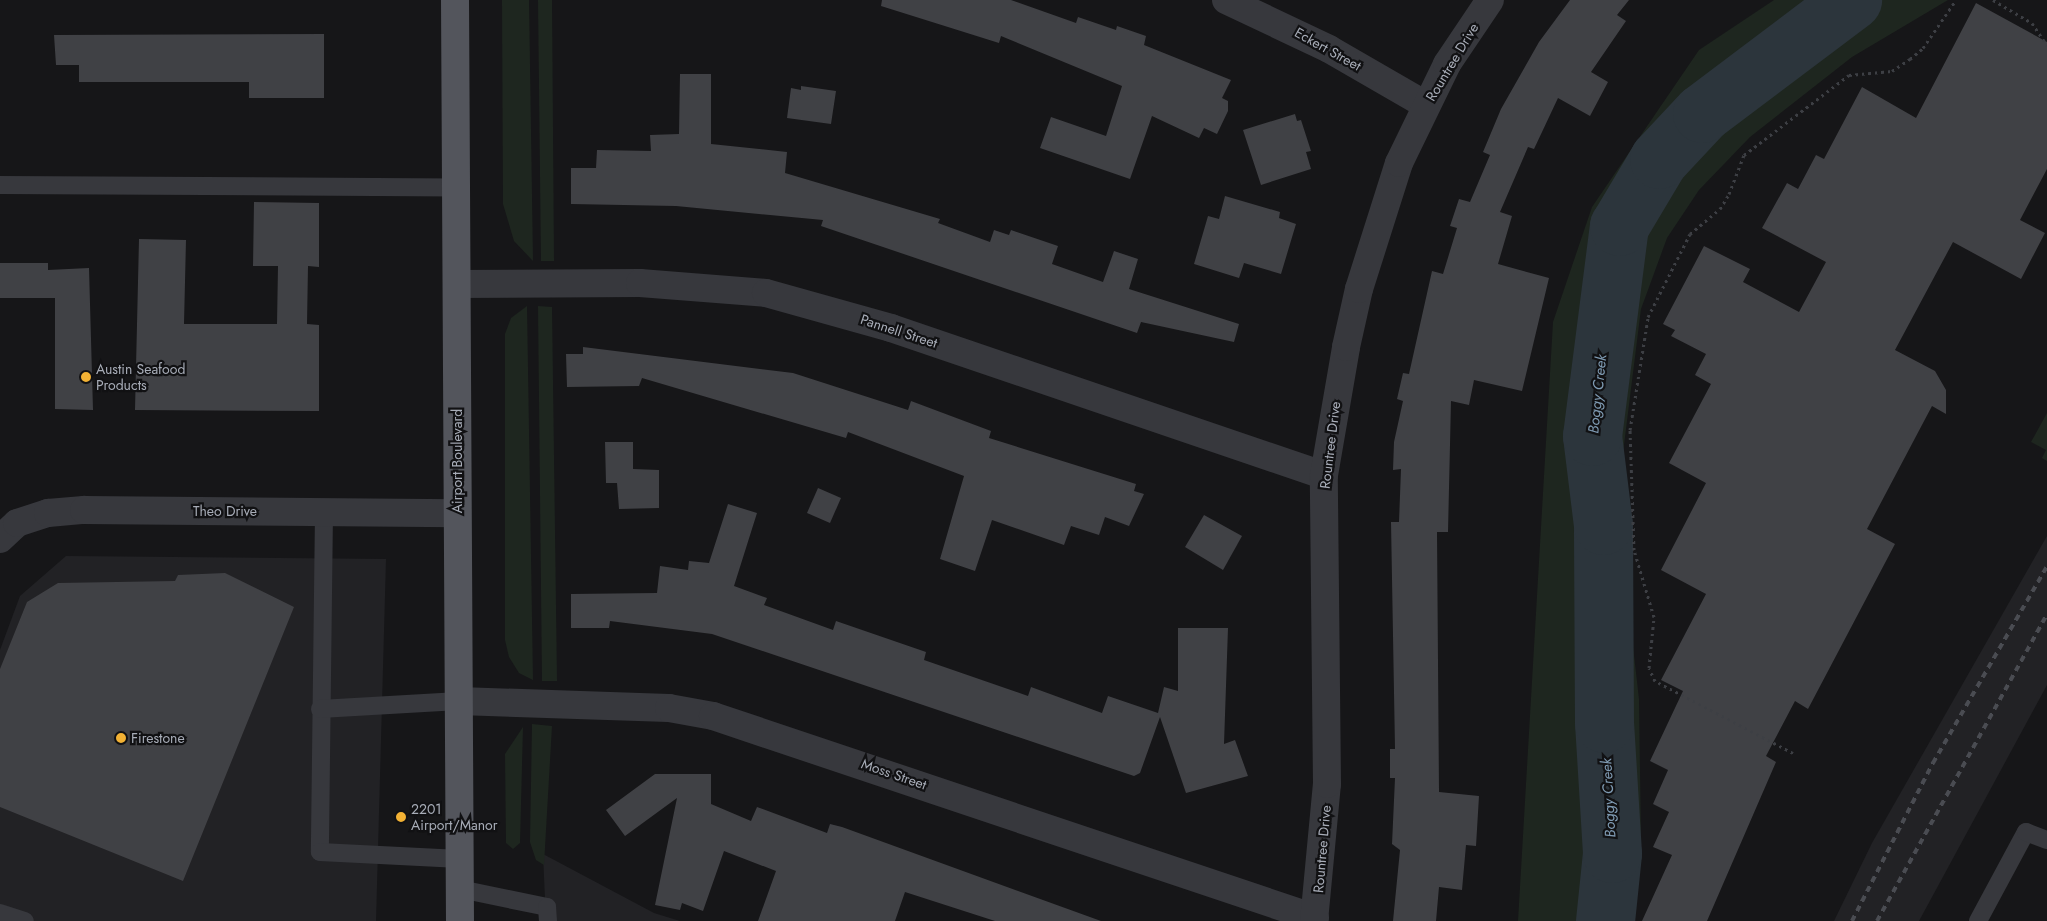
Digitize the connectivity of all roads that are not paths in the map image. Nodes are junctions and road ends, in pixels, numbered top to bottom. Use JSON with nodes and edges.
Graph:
{"nodes":[{"id":1,"x":455,"y":0,"type":"edge"},
{"id":2,"x":1226,"y":0,"type":"edge"},
{"id":3,"x":1490,"y":0,"type":"edge"},
{"id":4,"x":1426,"y":105,"type":"junction"},
{"id":5,"x":0,"y":185,"type":"edge"},
{"id":6,"x":456,"y":187,"type":"junction"},
{"id":7,"x":456,"y":284,"type":"junction"},
{"id":8,"x":1324,"y":475,"type":"junction"},
{"id":9,"x":324,"y":512,"type":"junction"},
{"id":10,"x":458,"y":513,"type":"junction"},
{"id":11,"x":0,"y":539,"type":"edge"},
{"id":12,"x":459,"y":701,"type":"junction"},
{"id":13,"x":320,"y":709,"type":"junction"},
{"id":14,"x":2047,"y":840,"type":"edge"},
{"id":15,"x":460,"y":859,"type":"junction"},
{"id":16,"x":460,"y":889,"type":"junction"},
{"id":17,"x":0,"y":913,"type":"edge"},
{"id":18,"x":1315,"y":919,"type":"edge"},
{"id":19,"x":25,"y":921,"type":"edge"},
{"id":20,"x":460,"y":921,"type":"edge"},
{"id":21,"x":548,"y":921,"type":"edge"},
{"id":22,"x":1978,"y":921,"type":"edge"}],
"edges":[{"from":1,"to":6,"type":"main road","name":"Airport Boulevard"},
{"from":2,"to":4,"type":"street","name":"Eckert Street"},
{"from":3,"to":4,"type":"street","name":"Rountree Drive"},
{"from":4,"to":8,"type":"street","name":"Rountree Drive"},
{"from":5,"to":6,"type":"lane"},
{"from":6,"to":7,"type":"main road","name":"Airport Boulevard"},
{"from":7,"to":8,"type":"street","name":"Pannell Street"},
{"from":7,"to":10,"type":"main road","name":"Airport Boulevard"},
{"from":8,"to":18,"type":"street","name":"Rountree Drive"},
{"from":9,"to":10,"type":"street","name":"Theo Drive"},
{"from":9,"to":11,"type":"street","name":"Theo Drive"},
{"from":9,"to":13,"type":"lane"},
{"from":10,"to":12,"type":"main road","name":"Airport Boulevard"},
{"from":12,"to":13,"type":"lane"},
{"from":12,"to":15,"type":"main road","name":"Airport Boulevard"},
{"from":12,"to":18,"type":"street","name":"Moss Street"},
{"from":13,"to":15,"type":"lane"},
{"from":14,"to":22,"type":"lane"},
{"from":15,"to":16,"type":"main road","name":"Airport Boulevard"},
{"from":16,"to":20,"type":"main road","name":"Airport Boulevard"},
{"from":16,"to":21,"type":"lane"},
{"from":17,"to":19,"type":"lane"}]}
